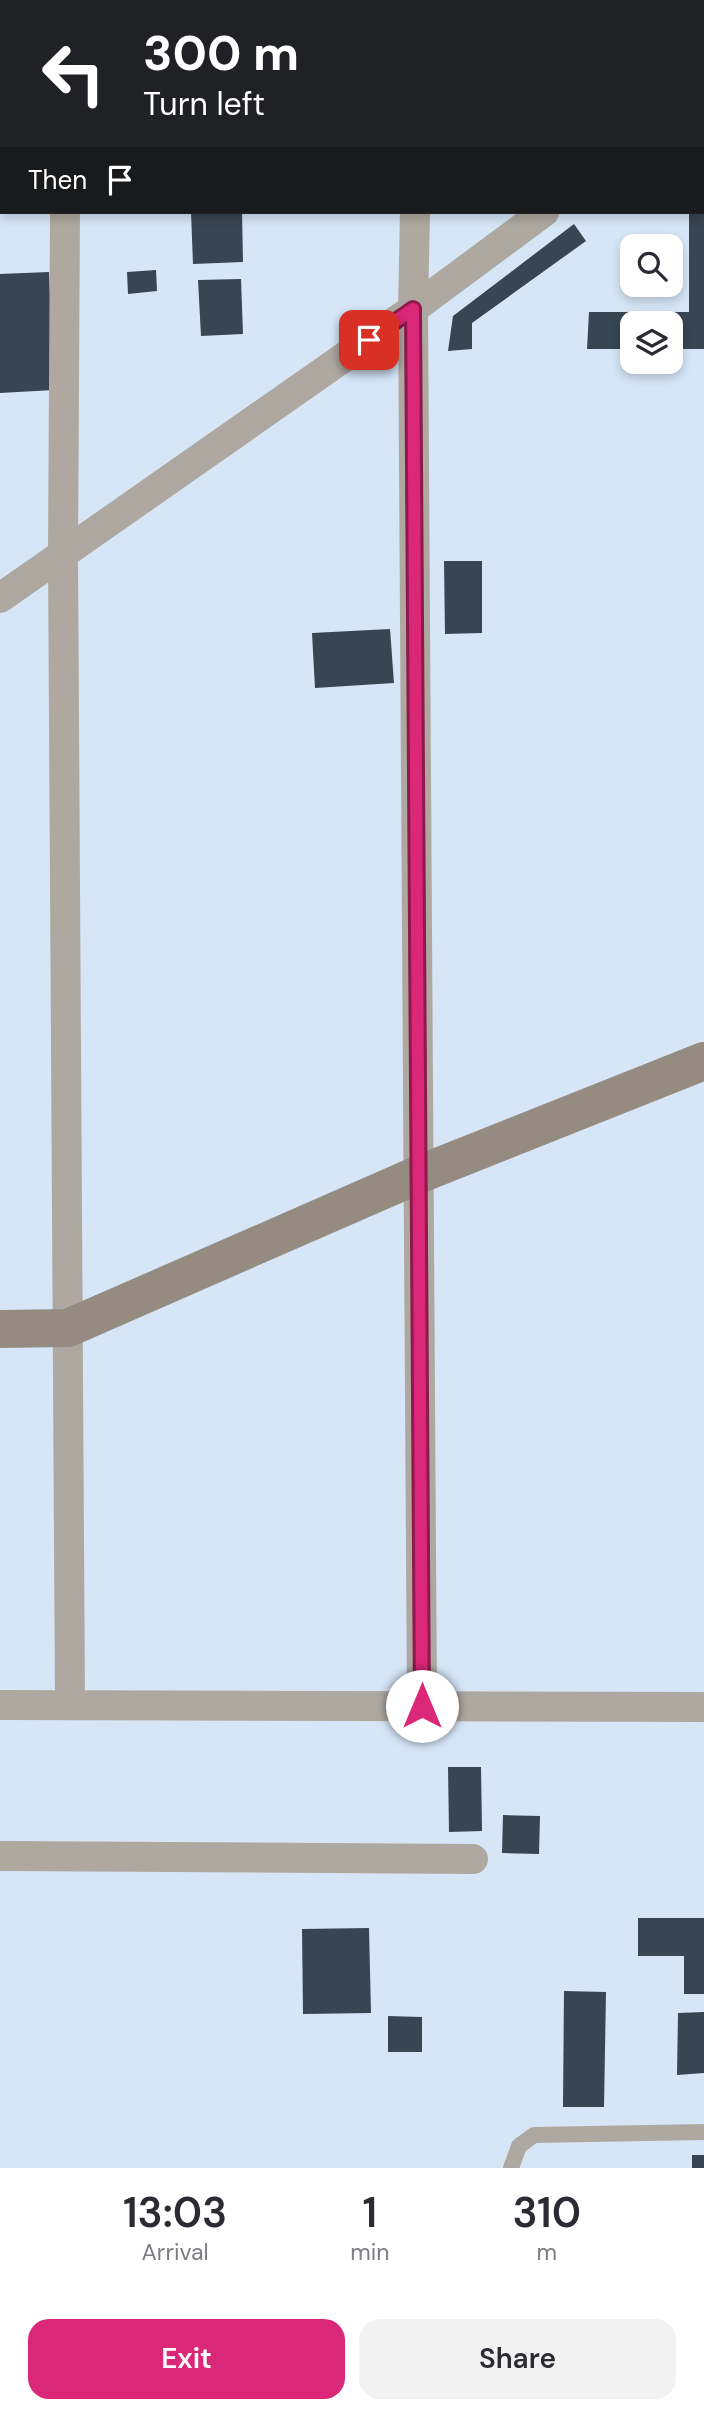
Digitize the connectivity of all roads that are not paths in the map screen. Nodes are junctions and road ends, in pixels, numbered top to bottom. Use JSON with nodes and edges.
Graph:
{"nodes":[{"id":1,"x":65,"y":214,"type":"edge"},
{"id":2,"x":415,"y":214,"type":"edge"},
{"id":3,"x":541,"y":214,"type":"edge"},
{"id":4,"x":413,"y":309,"type":"junction"},
{"id":5,"x":63,"y":555,"type":"junction"},
{"id":6,"x":0,"y":598,"type":"edge"},
{"id":7,"x":704,"y":1061,"type":"edge"},
{"id":8,"x":420,"y":1174,"type":"junction"},
{"id":9,"x":68,"y":1328,"type":"junction"},
{"id":10,"x":0,"y":1329,"type":"edge"},
{"id":11,"x":0,"y":1705,"type":"edge"},
{"id":12,"x":70,"y":1705,"type":"junction"},
{"id":13,"x":422,"y":1706,"type":"junction"},
{"id":14,"x":704,"y":1707,"type":"edge"},
{"id":15,"x":0,"y":1856,"type":"edge"},
{"id":16,"x":473,"y":1859,"type":"dead end"},
{"id":17,"x":704,"y":2132,"type":"edge"},
{"id":18,"x":511,"y":2168,"type":"edge"}],
"edges":[{"from":1,"to":5,"type":"street"},
{"from":2,"to":4,"type":"street"},
{"from":3,"to":4,"type":"street"},
{"from":4,"to":5,"type":"street"},
{"from":4,"to":8,"type":"street"},
{"from":5,"to":6,"type":"street"},
{"from":5,"to":9,"type":"street"},
{"from":7,"to":8,"type":"street"},
{"from":8,"to":9,"type":"street"},
{"from":8,"to":13,"type":"street"},
{"from":9,"to":10,"type":"street"},
{"from":9,"to":12,"type":"street"},
{"from":11,"to":12,"type":"street"},
{"from":12,"to":13,"type":"street"},
{"from":13,"to":14,"type":"street"},
{"from":15,"to":16,"type":"street"},
{"from":17,"to":18,"type":"lane"}]}
